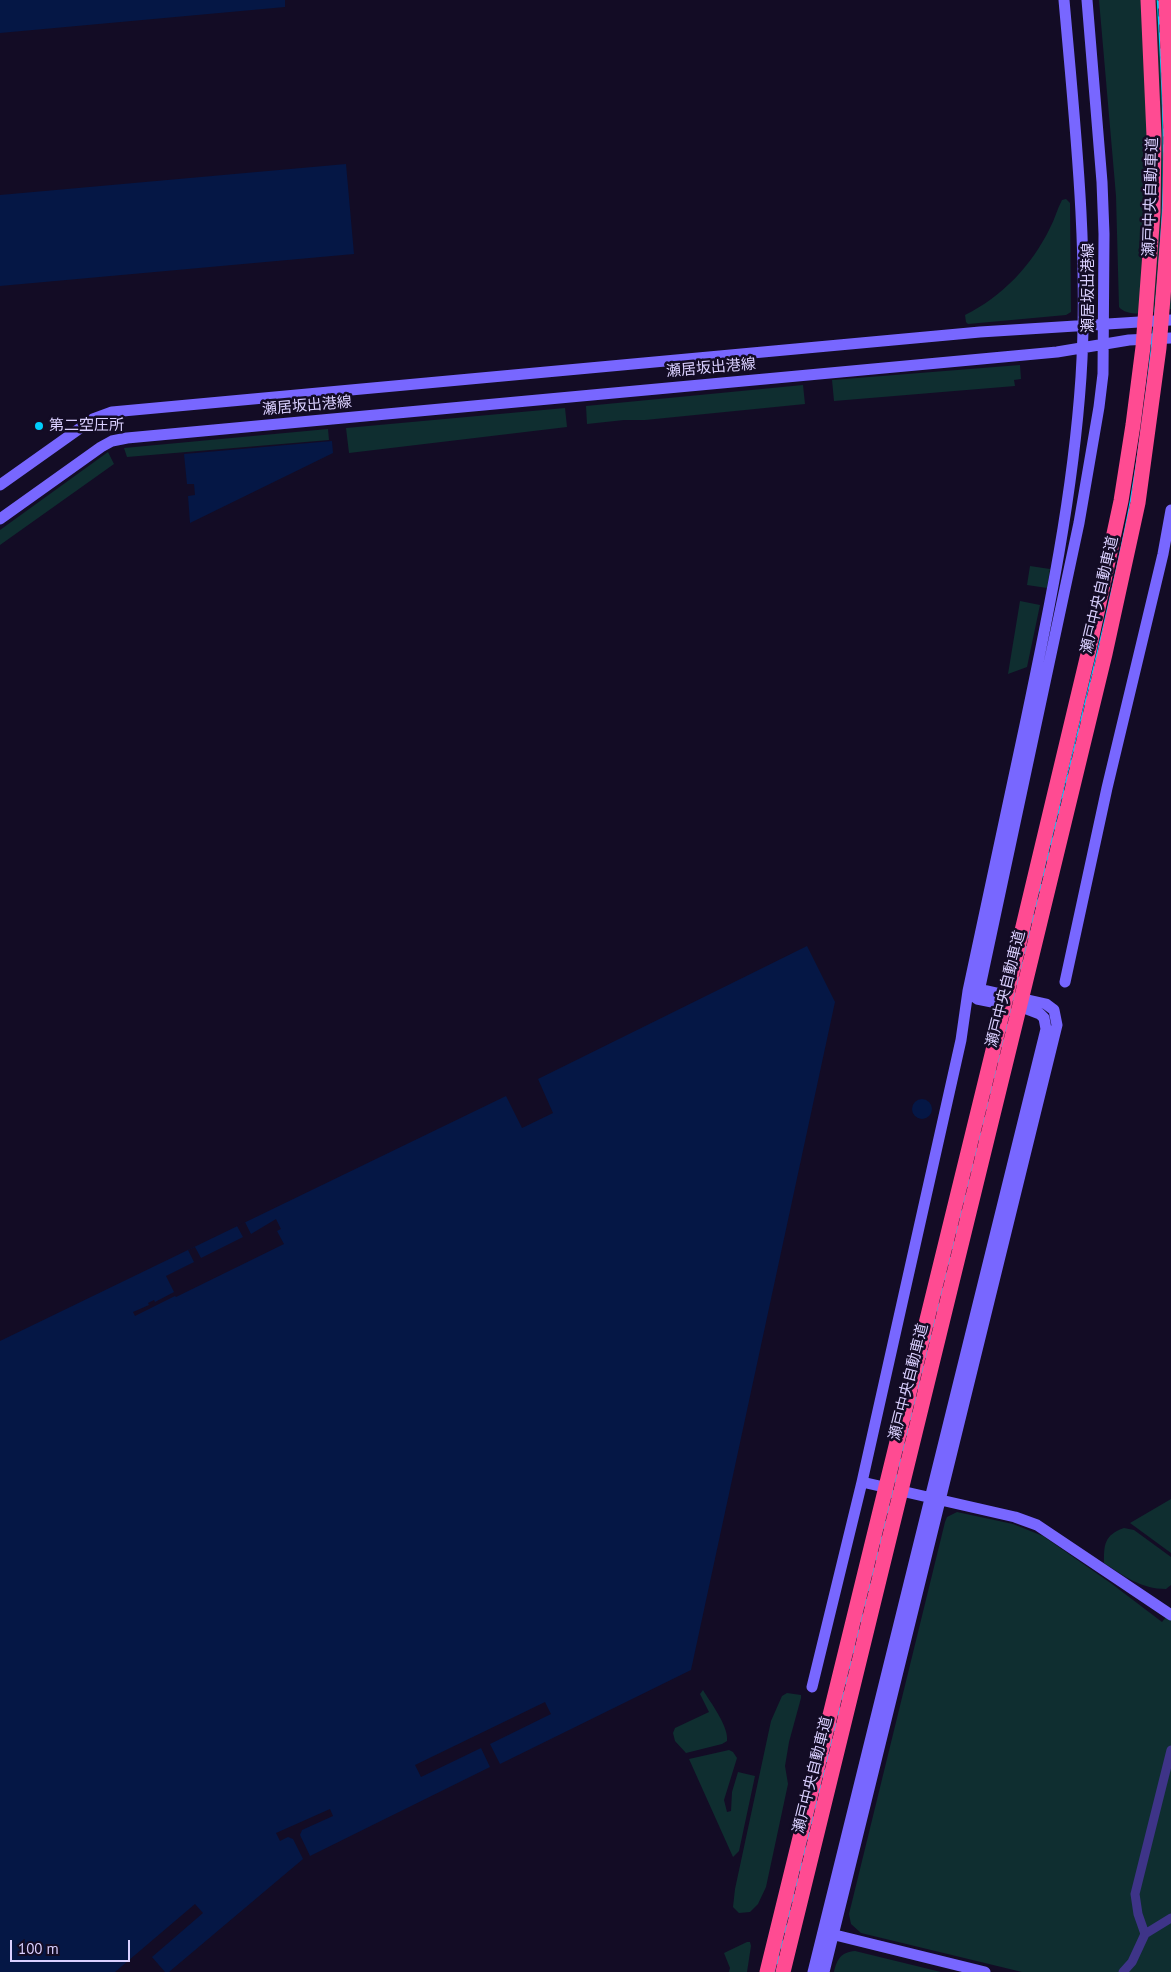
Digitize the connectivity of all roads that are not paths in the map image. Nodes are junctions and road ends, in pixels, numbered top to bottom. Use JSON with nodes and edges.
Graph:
{"nodes":[{"id":1,"x":1064,"y":0,"type":"edge"},
{"id":2,"x":1087,"y":0,"type":"edge"},
{"id":3,"x":1148,"y":0,"type":"edge"},
{"id":4,"x":1166,"y":0,"type":"edge"},
{"id":5,"x":1171,"y":320,"type":"edge"},
{"id":6,"x":1104,"y":324,"type":"junction"},
{"id":7,"x":1082,"y":326,"type":"junction"},
{"id":8,"x":1171,"y":338,"type":"edge"},
{"id":9,"x":1104,"y":345,"type":"junction"},
{"id":10,"x":1082,"y":348,"type":"junction"},
{"id":11,"x":0,"y":485,"type":"edge"},
{"id":12,"x":1171,"y":510,"type":"edge"},
{"id":13,"x":0,"y":519,"type":"edge"},
{"id":14,"x":1065,"y":982,"type":"dead end"},
{"id":15,"x":975,"y":993,"type":"junction"},
{"id":16,"x":862,"y":1482,"type":"junction"},
{"id":17,"x":935,"y":1499,"type":"junction"},
{"id":18,"x":1171,"y":1615,"type":"edge"},
{"id":19,"x":812,"y":1687,"type":"dead end"},
{"id":20,"x":1171,"y":1750,"type":"edge"},
{"id":21,"x":1171,"y":1918,"type":"edge"},
{"id":22,"x":828,"y":1933,"type":"junction"},
{"id":23,"x":1145,"y":1934,"type":"junction"},
{"id":24,"x":767,"y":1972,"type":"edge"},
{"id":25,"x":783,"y":1972,"type":"edge"},
{"id":26,"x":813,"y":1972,"type":"edge"},
{"id":27,"x":824,"y":1972,"type":"edge"},
{"id":28,"x":985,"y":1972,"type":"edge"},
{"id":29,"x":1123,"y":1972,"type":"edge"}],
"edges":[{"from":1,"to":7,"type":"street","name":"瀬居坂出港線"},
{"from":2,"to":6,"type":"street","name":"瀬居坂出港線"},
{"from":3,"to":24,"type":"highway","name":"瀬戸中央自動車道","bridge":true},
{"from":4,"to":25,"type":"highway","name":"瀬戸中央自動車道","bridge":true},
{"from":5,"to":6,"type":"street"},
{"from":6,"to":7,"type":"street"},
{"from":6,"to":9,"type":"street","name":"瀬居坂出港線"},
{"from":7,"to":10,"type":"street"},
{"from":7,"to":11,"type":"street","name":"瀬居坂出港線"},
{"from":8,"to":9,"type":"street"},
{"from":9,"to":10,"type":"street","name":"瀬居坂出港線"},
{"from":9,"to":15,"type":"street"},
{"from":10,"to":13,"type":"street","name":"瀬居坂出港線"},
{"from":10,"to":15,"type":"street"},
{"from":12,"to":14,"type":"street"},
{"from":15,"to":16,"type":"street"},
{"from":15,"to":17,"type":"street"},
{"from":16,"to":17,"type":"street"},
{"from":16,"to":19,"type":"street"},
{"from":17,"to":18,"type":"street"},
{"from":17,"to":22,"type":"street"},
{"from":20,"to":23,"type":"street"},
{"from":21,"to":23,"type":"street"},
{"from":22,"to":26,"type":"street"},
{"from":22,"to":27,"type":"street"},
{"from":22,"to":28,"type":"street"},
{"from":23,"to":29,"type":"street"}]}
